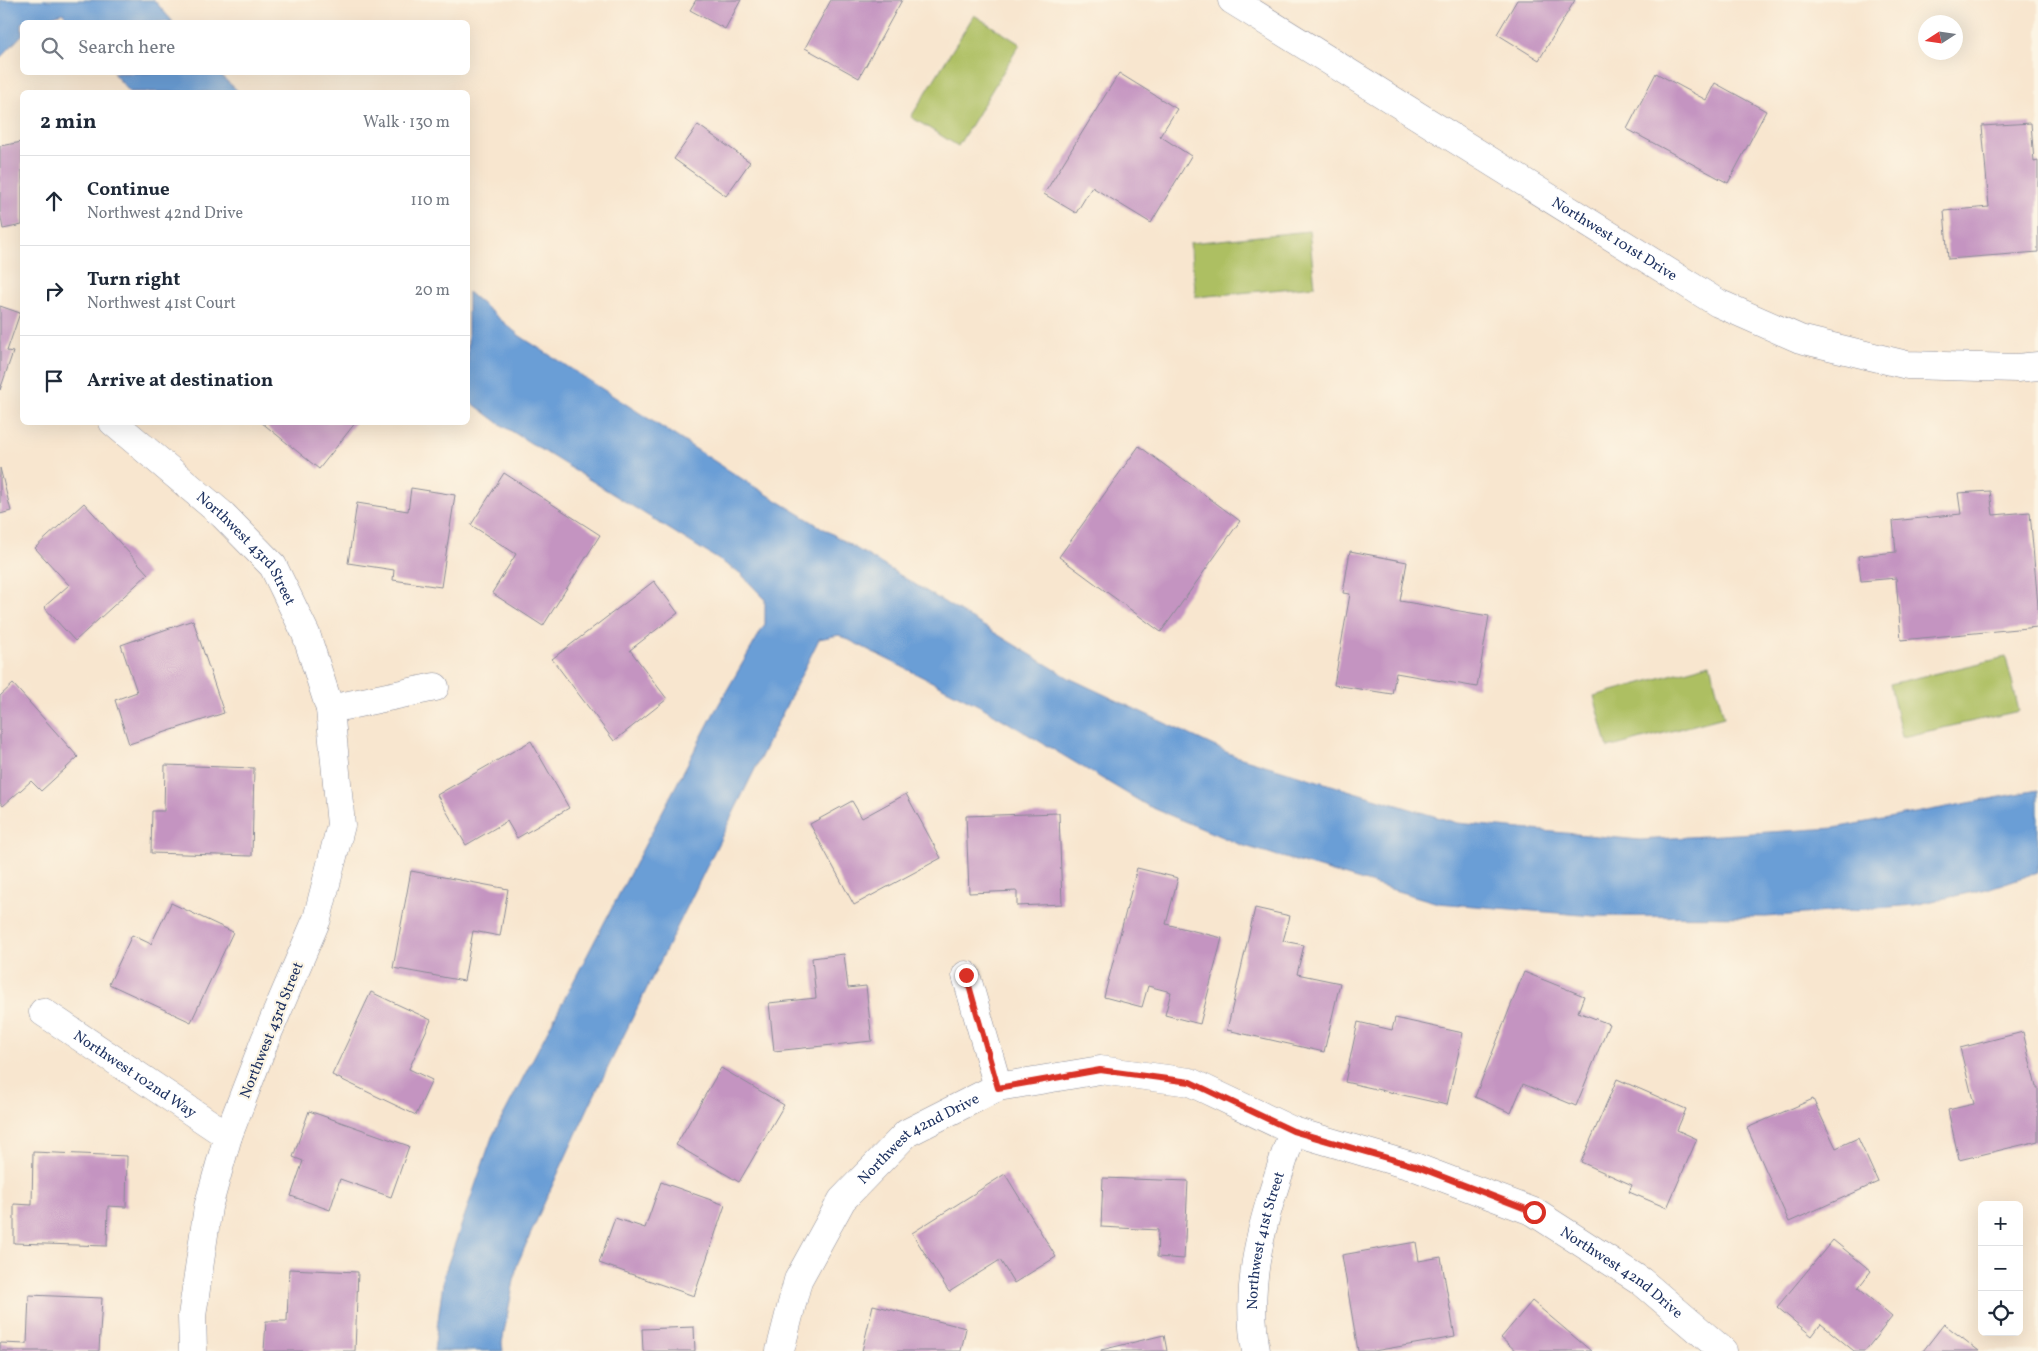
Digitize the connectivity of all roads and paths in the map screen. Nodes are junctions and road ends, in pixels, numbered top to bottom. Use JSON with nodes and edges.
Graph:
{"nodes":[{"id":1,"x":1232,"y":0,"type":"edge"},
{"id":2,"x":2038,"y":366,"type":"edge"},
{"id":3,"x":117,"y":425,"type":"edge"},
{"id":4,"x":435,"y":686,"type":"dead end"},
{"id":5,"x":330,"y":709,"type":"junction"},
{"id":6,"x":966,"y":975,"type":"dead end"},
{"id":7,"x":43,"y":1012,"type":"dead end"},
{"id":8,"x":998,"y":1088,"type":"junction"},
{"id":9,"x":1293,"y":1131,"type":"junction"},
{"id":10,"x":228,"y":1136,"type":"junction"},
{"id":11,"x":193,"y":1351,"type":"edge"},
{"id":12,"x":780,"y":1351,"type":"edge"},
{"id":13,"x":1256,"y":1351,"type":"edge"},
{"id":14,"x":1723,"y":1351,"type":"edge"}],
"edges":[{"from":1,"to":2,"type":"street","name":"Northwest 101st Drive"},
{"from":3,"to":5,"type":"street","name":"Northwest 43rd Street"},
{"from":4,"to":5,"type":"street"},
{"from":5,"to":10,"type":"street","name":"Northwest 43rd Street"},
{"from":6,"to":8,"type":"street"},
{"from":7,"to":10,"type":"street","name":"Northwest 102nd Way"},
{"from":8,"to":9,"type":"street","name":"Northwest 42nd Drive"},
{"from":8,"to":12,"type":"street","name":"Northwest 42nd Drive"},
{"from":9,"to":13,"type":"street","name":"Northwest 41st Street"},
{"from":9,"to":14,"type":"street","name":"Northwest 42nd Drive"},
{"from":10,"to":11,"type":"street","name":"Northwest 43rd Street"}]}
